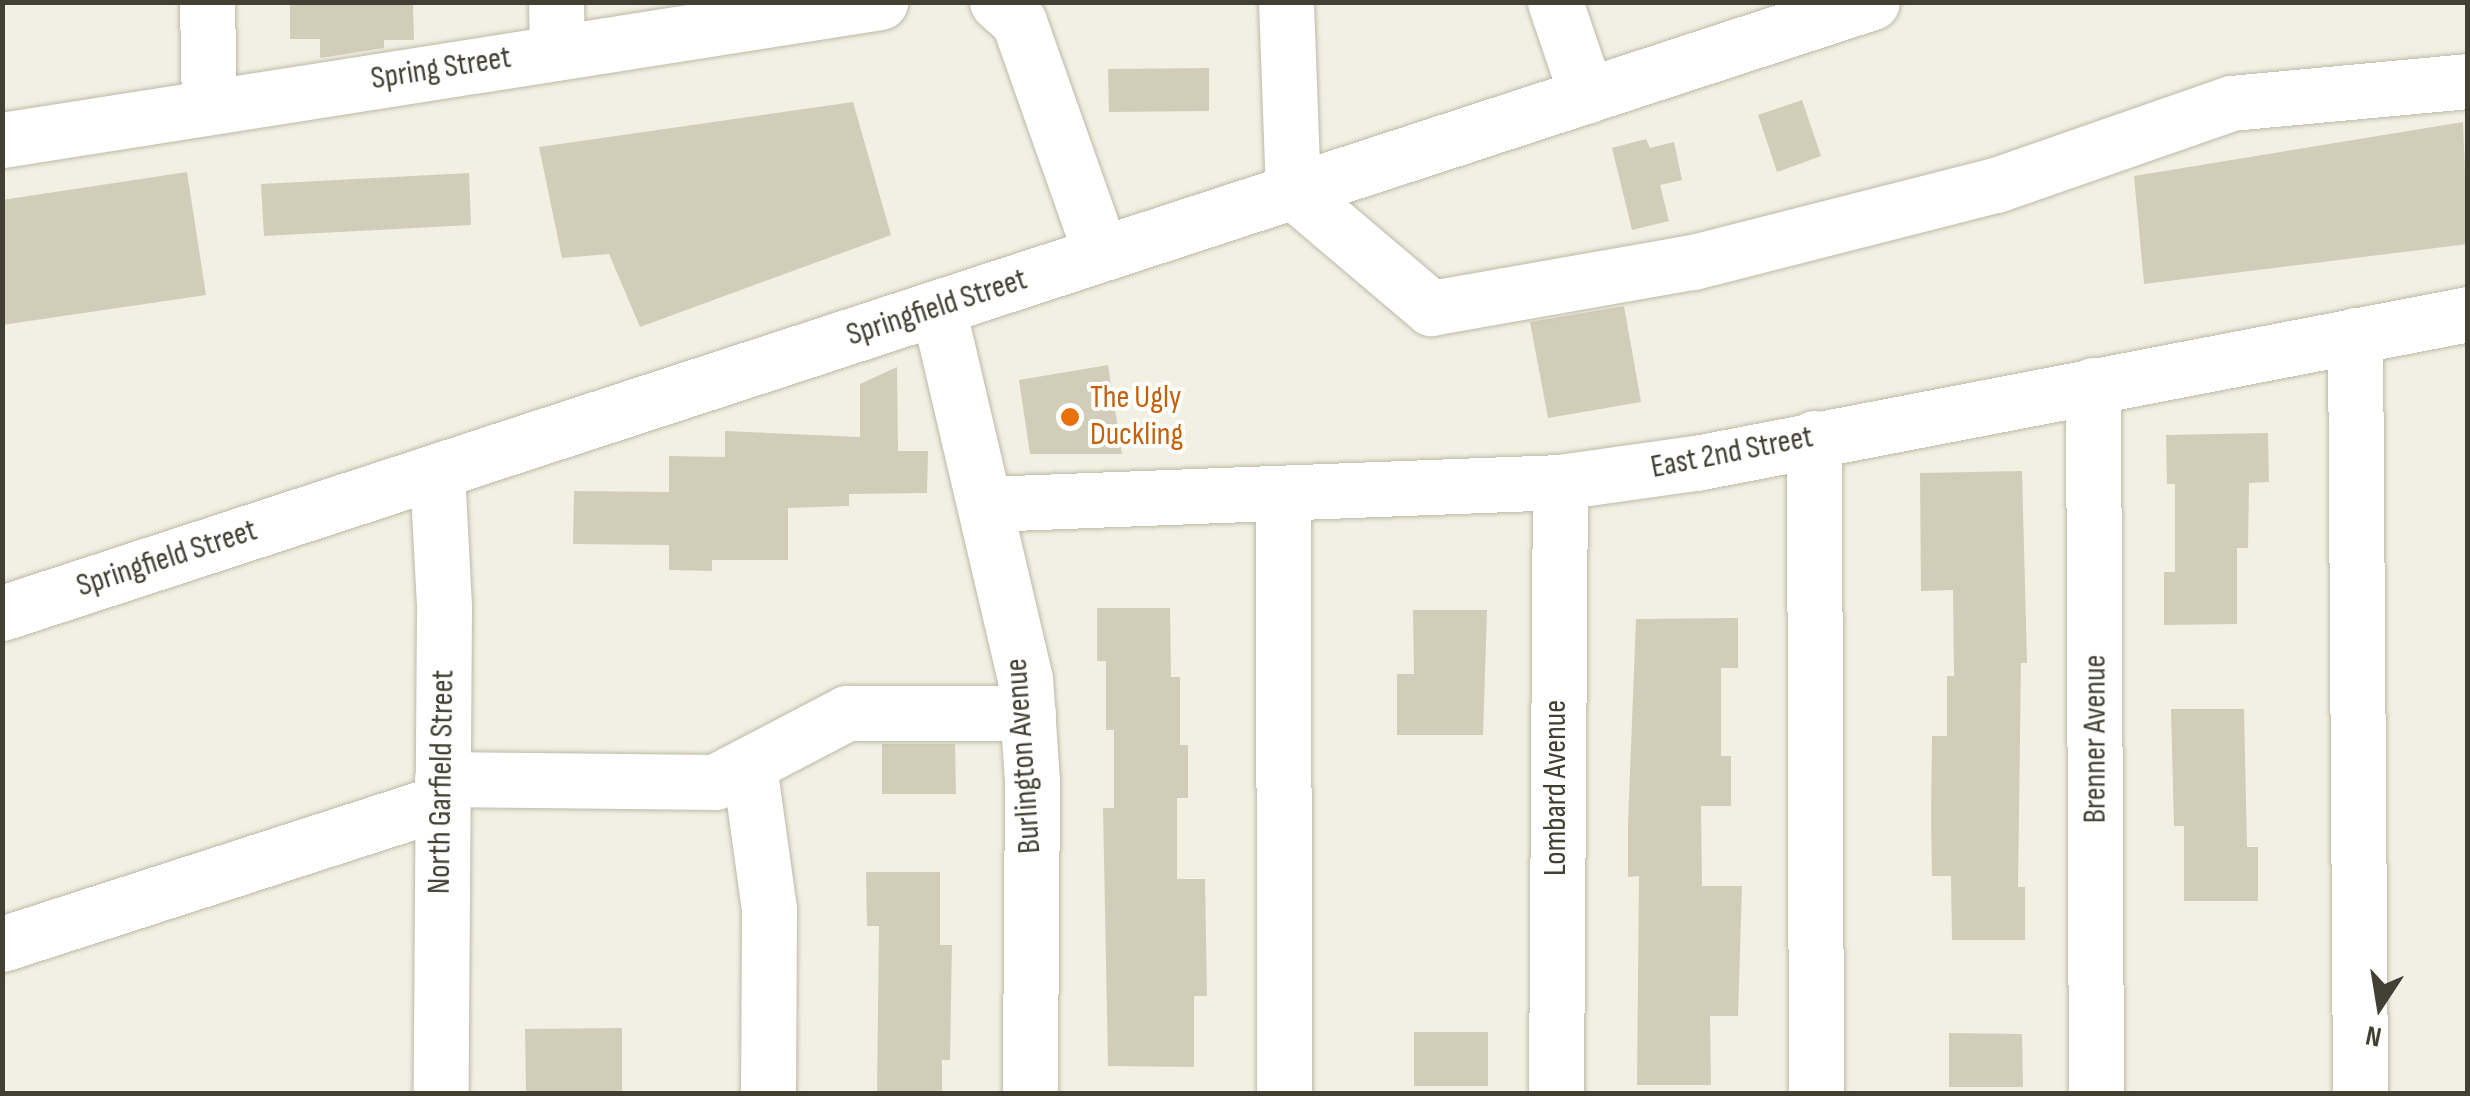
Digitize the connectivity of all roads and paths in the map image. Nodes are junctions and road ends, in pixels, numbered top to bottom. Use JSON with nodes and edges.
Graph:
{"nodes":[{"id":1,"x":207,"y":2,"type":"edge"},
{"id":2,"x":880,"y":2,"type":"edge"},
{"id":3,"x":998,"y":2,"type":"edge"},
{"id":4,"x":1286,"y":2,"type":"edge"},
{"id":5,"x":1554,"y":2,"type":"edge"},
{"id":6,"x":1872,"y":2,"type":"edge"},
{"id":7,"x":556,"y":27,"type":"edge"},
{"id":8,"x":2468,"y":81,"type":"edge"},
{"id":9,"x":1587,"y":96,"type":"junction"},
{"id":10,"x":209,"y":104,"type":"junction"},
{"id":11,"x":2,"y":140,"type":"edge"},
{"id":12,"x":1293,"y":191,"type":"junction"},
{"id":13,"x":1102,"y":253,"type":"junction"},
{"id":14,"x":938,"y":308,"type":"junction"},
{"id":15,"x":2468,"y":314,"type":"edge"},
{"id":16,"x":2355,"y":335,"type":"junction"},
{"id":17,"x":2092,"y":385,"type":"junction"},
{"id":18,"x":1814,"y":438,"type":"junction"},
{"id":19,"x":437,"y":472,"type":"junction"},
{"id":20,"x":1560,"y":482,"type":"junction"},
{"id":21,"x":1284,"y":496,"type":"junction"},
{"id":22,"x":986,"y":504,"type":"junction"},
{"id":23,"x":2,"y":613,"type":"edge"},
{"id":24,"x":1028,"y":713,"type":"junction"},
{"id":25,"x":749,"y":765,"type":"junction"},
{"id":26,"x":442,"y":791,"type":"junction"},
{"id":27,"x":2,"y":944,"type":"edge"},
{"id":28,"x":441,"y":1094,"type":"edge"},
{"id":29,"x":768,"y":1094,"type":"edge"},
{"id":30,"x":1030,"y":1094,"type":"edge"},
{"id":31,"x":1284,"y":1094,"type":"edge"},
{"id":32,"x":1556,"y":1094,"type":"edge"},
{"id":33,"x":1816,"y":1094,"type":"edge"},
{"id":34,"x":2096,"y":1094,"type":"edge"},
{"id":35,"x":2360,"y":1094,"type":"edge"}],
"edges":[{"from":1,"to":10,"type":"street"},
{"from":2,"to":7,"type":"street","name":"Spring Street"},
{"from":3,"to":13,"type":"street"},
{"from":4,"to":12,"type":"street"},
{"from":5,"to":9,"type":"street"},
{"from":6,"to":9,"type":"street","name":"Springfield Street"},
{"from":7,"to":10,"type":"street","name":"Spring Street"},
{"from":8,"to":12,"type":"street"},
{"from":9,"to":12,"type":"street","name":"Springfield Street"},
{"from":10,"to":11,"type":"street","name":"Spring Street"},
{"from":12,"to":13,"type":"street","name":"Springfield Street"},
{"from":13,"to":14,"type":"street","name":"Springfield Street"},
{"from":14,"to":19,"type":"street","name":"Springfield Street"},
{"from":14,"to":22,"type":"street","name":"Burlington Avenue"},
{"from":15,"to":16,"type":"street","name":"East 2nd Street"},
{"from":16,"to":17,"type":"street","name":"East 2nd Street"},
{"from":16,"to":35,"type":"street"},
{"from":17,"to":18,"type":"street","name":"East 2nd Street"},
{"from":17,"to":34,"type":"street","name":"Brenner Avenue"},
{"from":18,"to":20,"type":"street","name":"East 2nd Street"},
{"from":18,"to":33,"type":"street"},
{"from":19,"to":23,"type":"street","name":"Springfield Street"},
{"from":19,"to":26,"type":"street","name":"North Garfield Street"},
{"from":20,"to":21,"type":"street","name":"East 2nd Street"},
{"from":20,"to":32,"type":"street","name":"Lombard Avenue"},
{"from":21,"to":22,"type":"street","name":"East 2nd Street"},
{"from":21,"to":31,"type":"street"},
{"from":22,"to":24,"type":"street","name":"Burlington Avenue"},
{"from":24,"to":25,"type":"street"},
{"from":24,"to":30,"type":"street","name":"Burlington Avenue"},
{"from":25,"to":26,"type":"street"},
{"from":25,"to":29,"type":"street"},
{"from":26,"to":27,"type":"street"},
{"from":26,"to":28,"type":"street","name":"North Garfield Street"}]}
